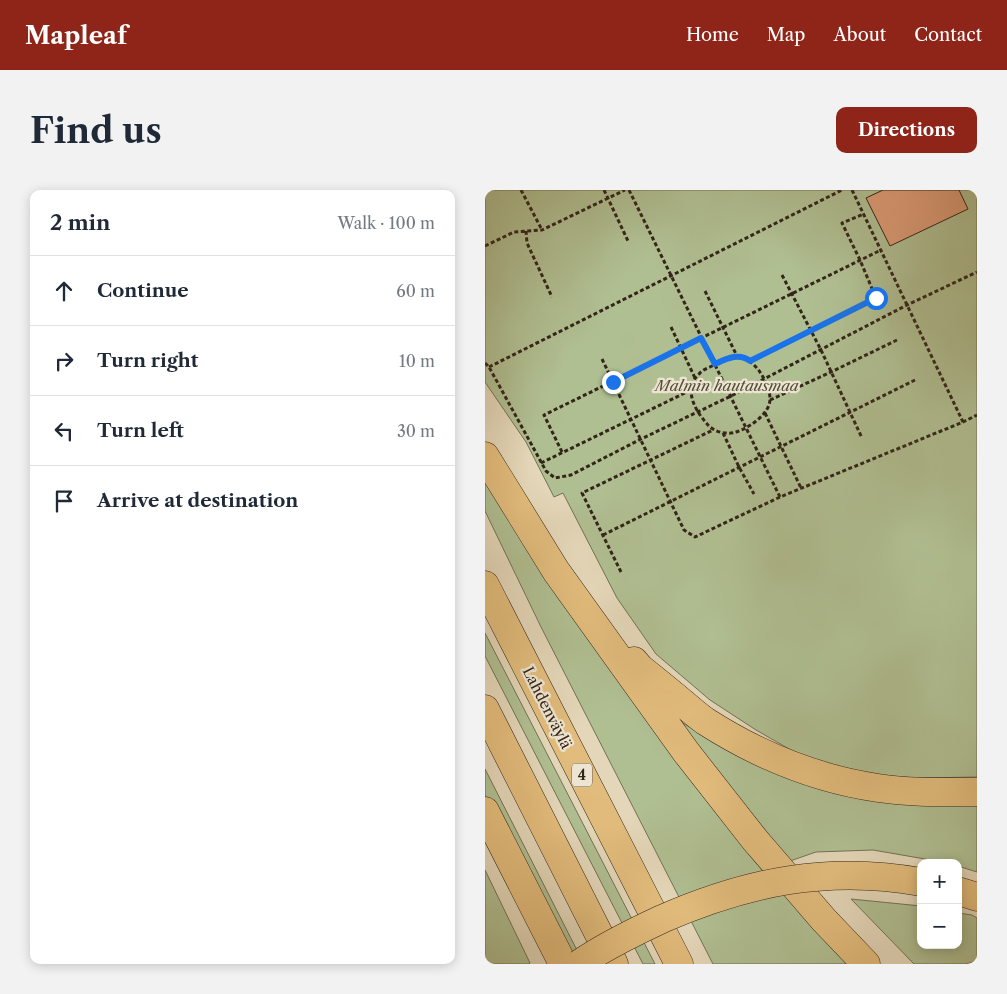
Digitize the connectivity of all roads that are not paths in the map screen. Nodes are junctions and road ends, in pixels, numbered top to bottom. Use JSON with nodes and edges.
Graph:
{"nodes":[{"id":1,"x":485,"y":456,"type":"edge"},
{"id":2,"x":556,"y":572,"type":"junction"},
{"id":3,"x":485,"y":585,"type":"edge"},
{"id":4,"x":485,"y":709,"type":"edge"},
{"id":5,"x":977,"y":792,"type":"edge"},
{"id":6,"x":485,"y":811,"type":"edge"},
{"id":7,"x":917,"y":881,"type":"edge"},
{"id":8,"x":962,"y":892,"type":"edge"},
{"id":9,"x":977,"y":897,"type":"edge"},
{"id":10,"x":563,"y":964,"type":"edge"},
{"id":11,"x":579,"y":964,"type":"edge"},
{"id":12,"x":614,"y":964,"type":"edge"},
{"id":13,"x":679,"y":964,"type":"edge"},
{"id":14,"x":866,"y":964,"type":"edge"}],
"edges":[{"from":1,"to":2,"type":"highway"},
{"from":2,"to":5,"type":"highway"},
{"from":2,"to":14,"type":"highway"},
{"from":3,"to":13,"type":"highway","name":"Lahdenväylä","number":"4"},
{"from":4,"to":12,"type":"highway"},
{"from":6,"to":10,"type":"highway"},
{"from":7,"to":11,"type":"highway","bridge":true},
{"from":8,"to":9,"type":"highway"}]}
